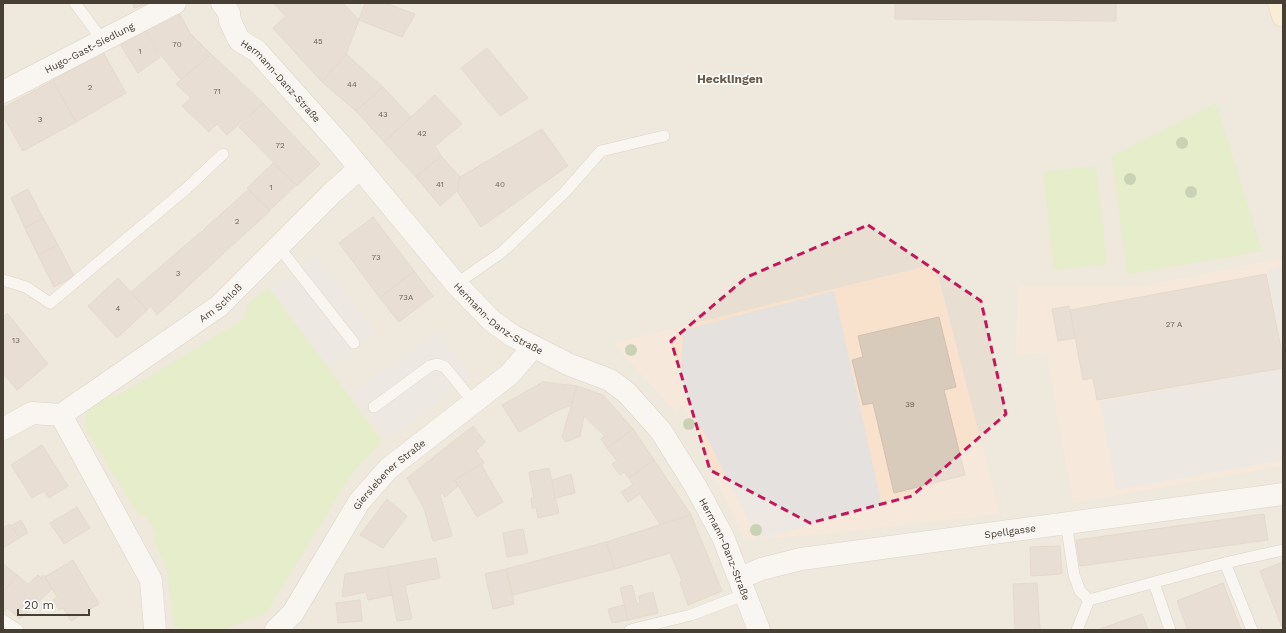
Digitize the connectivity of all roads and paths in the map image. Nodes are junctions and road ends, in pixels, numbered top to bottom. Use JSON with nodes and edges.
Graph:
{"nodes":[{"id":1,"x":75,"y":3,"type":"edge"},
{"id":2,"x":175,"y":3,"type":"edge"},
{"id":3,"x":222,"y":3,"type":"edge"},
{"id":4,"x":1279,"y":3,"type":"edge"},
{"id":5,"x":1283,"y":16,"type":"edge"},
{"id":6,"x":103,"y":41,"type":"junction"},
{"id":7,"x":3,"y":92,"type":"edge"},
{"id":8,"x":664,"y":136,"type":"dead end"},
{"id":9,"x":223,"y":154,"type":"dead end"},
{"id":10,"x":360,"y":168,"type":"junction"},
{"id":11,"x":278,"y":246,"type":"junction"},
{"id":12,"x":3,"y":280,"type":"edge"},
{"id":13,"x":456,"y":284,"type":"junction"},
{"id":14,"x":354,"y":343,"type":"dead end"},
{"id":15,"x":533,"y":347,"type":"junction"},
{"id":16,"x":474,"y":403,"type":"junction"},
{"id":17,"x":374,"y":407,"type":"dead end"},
{"id":18,"x":61,"y":415,"type":"junction"},
{"id":19,"x":3,"y":429,"type":"edge"},
{"id":20,"x":1283,"y":494,"type":"edge"},
{"id":21,"x":1066,"y":522,"type":"junction"},
{"id":22,"x":1283,"y":550,"type":"edge"},
{"id":23,"x":1226,"y":563,"type":"junction"},
{"id":24,"x":1154,"y":583,"type":"junction"},
{"id":25,"x":743,"y":586,"type":"junction"},
{"id":26,"x":1089,"y":600,"type":"junction"},
{"id":27,"x":3,"y":620,"type":"edge"},
{"id":28,"x":18,"y":630,"type":"edge"},
{"id":29,"x":155,"y":630,"type":"edge"},
{"id":30,"x":276,"y":630,"type":"edge"},
{"id":31,"x":630,"y":630,"type":"edge"},
{"id":32,"x":759,"y":630,"type":"edge"},
{"id":33,"x":1077,"y":630,"type":"edge"},
{"id":34,"x":1170,"y":630,"type":"edge"},
{"id":35,"x":1252,"y":630,"type":"edge"}],
"edges":[{"from":1,"to":6,"type":"lane"},
{"from":2,"to":6,"type":"street","name":"Hugo-Gast-Siedlung"},
{"from":3,"to":10,"type":"street","name":"Hermann-Danz-Straße"},
{"from":4,"to":5,"type":"main road"},
{"from":6,"to":7,"type":"street","name":"Hugo-Gast-Siedlung"},
{"from":8,"to":13,"type":"lane"},
{"from":9,"to":12,"type":"lane"},
{"from":10,"to":11,"type":"street","name":"Am Schloß"},
{"from":10,"to":13,"type":"street","name":"Hermann-Danz-Straße"},
{"from":11,"to":14,"type":"lane"},
{"from":11,"to":18,"type":"street","name":"Am Schloß"},
{"from":13,"to":15,"type":"street","name":"Hermann-Danz-Straße"},
{"from":15,"to":16,"type":"street","name":"Gierslebener Straße"},
{"from":15,"to":25,"type":"street","name":"Hermann-Danz-Straße"},
{"from":16,"to":17,"type":"lane"},
{"from":16,"to":30,"type":"street","name":"Gierslebener Straße"},
{"from":18,"to":19,"type":"street"},
{"from":18,"to":29,"type":"street"},
{"from":20,"to":21,"type":"street","name":"Spellgasse"},
{"from":21,"to":25,"type":"street","name":"Spellgasse"},
{"from":21,"to":26,"type":"lane"},
{"from":22,"to":23,"type":"lane"},
{"from":23,"to":24,"type":"lane"},
{"from":23,"to":35,"type":"lane"},
{"from":24,"to":26,"type":"lane"},
{"from":24,"to":34,"type":"lane"},
{"from":25,"to":31,"type":"lane"},
{"from":25,"to":32,"type":"street","name":"Hermann-Danz-Straße"},
{"from":26,"to":33,"type":"lane"},
{"from":27,"to":28,"type":"lane"}]}
